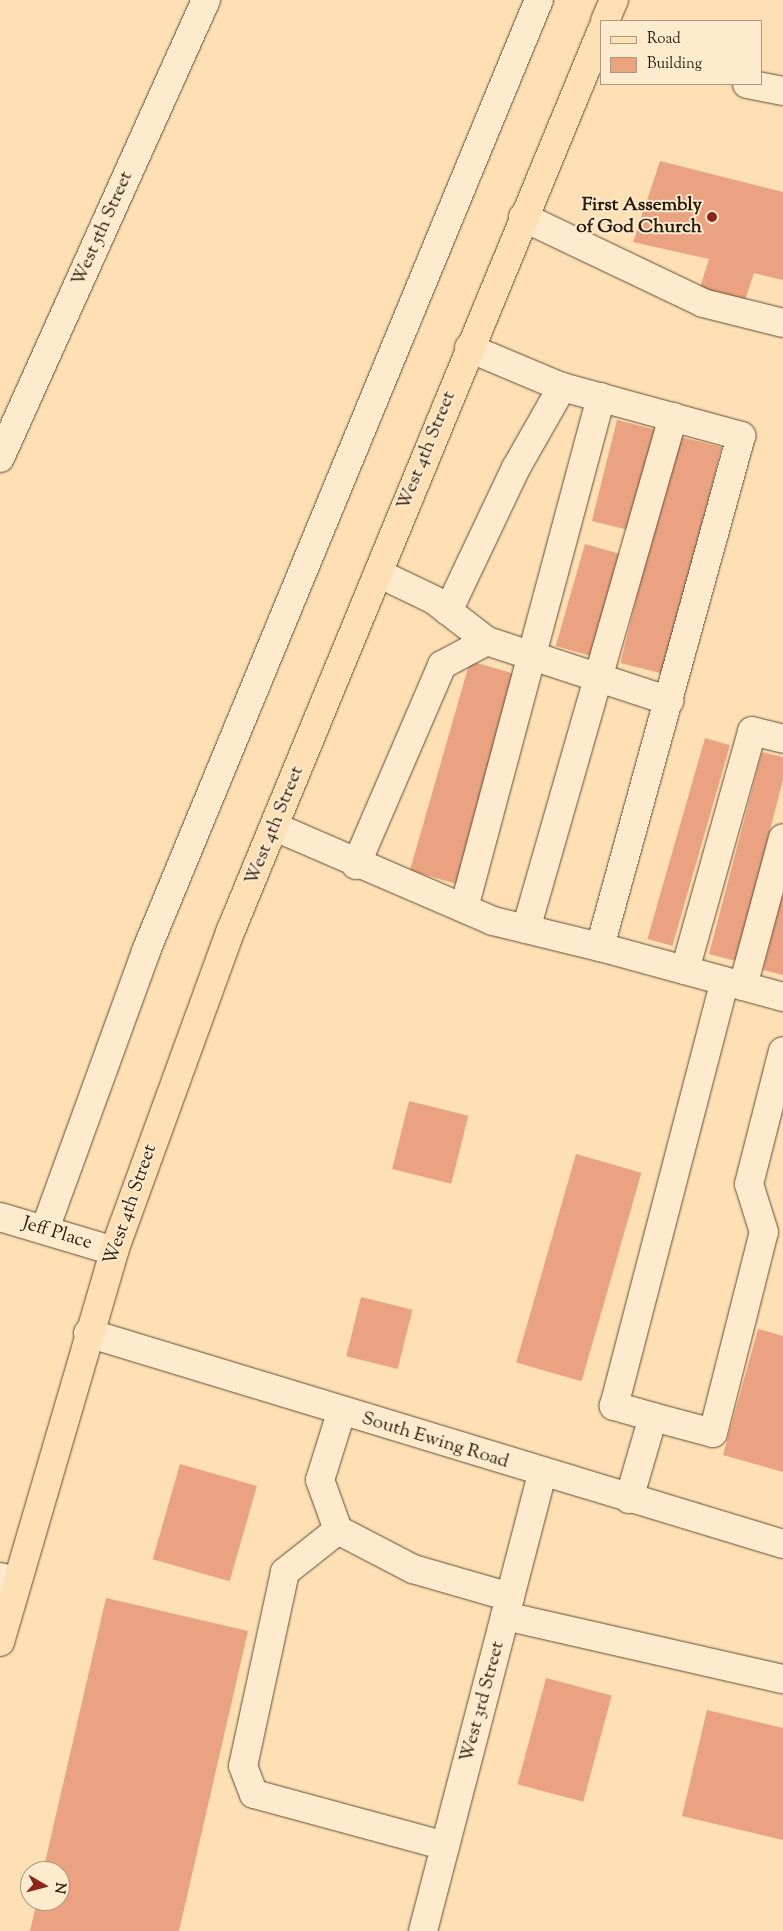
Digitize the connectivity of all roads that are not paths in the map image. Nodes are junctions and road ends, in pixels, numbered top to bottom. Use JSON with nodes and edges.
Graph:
{"nodes":[{"id":1,"x":206,"y":0,"type":"edge"},
{"id":2,"x":539,"y":0,"type":"edge"},
{"id":3,"x":614,"y":0,"type":"edge"},
{"id":4,"x":605,"y":20,"type":"edge"},
{"id":5,"x":599,"y":46,"type":"edge"},
{"id":6,"x":752,"y":85,"type":"edge"},
{"id":7,"x":783,"y":91,"type":"edge"},
{"id":8,"x":523,"y":217,"type":"junction"},
{"id":9,"x":783,"y":323,"type":"edge"},
{"id":10,"x":470,"y":348,"type":"junction"},
{"id":11,"x":562,"y":387,"type":"junction"},
{"id":12,"x":601,"y":398,"type":"junction"},
{"id":13,"x":674,"y":417,"type":"junction"},
{"id":14,"x":0,"y":458,"type":"edge"},
{"id":15,"x":378,"y":573,"type":"junction"},
{"id":16,"x":448,"y":611,"type":"junction"},
{"id":17,"x":487,"y":641,"type":"junction"},
{"id":18,"x":532,"y":658,"type":"junction"},
{"id":19,"x":600,"y":679,"type":"junction"},
{"id":20,"x":669,"y":701,"type":"junction"},
{"id":21,"x":783,"y":739,"type":"edge"},
{"id":22,"x":275,"y":827,"type":"junction"},
{"id":23,"x":783,"y":838,"type":"edge"},
{"id":24,"x":356,"y":865,"type":"junction"},
{"id":25,"x":464,"y":908,"type":"junction"},
{"id":26,"x":526,"y":929,"type":"junction"},
{"id":27,"x":600,"y":947,"type":"junction"},
{"id":28,"x":685,"y":970,"type":"junction"},
{"id":29,"x":734,"y":984,"type":"junction"},
{"id":30,"x":783,"y":997,"type":"edge"},
{"id":31,"x":783,"y":1051,"type":"edge"},
{"id":32,"x":0,"y":1217,"type":"edge"},
{"id":33,"x":45,"y":1229,"type":"junction"},
{"id":34,"x":114,"y":1251,"type":"junction"},
{"id":35,"x":88,"y":1334,"type":"junction"},
{"id":36,"x":341,"y":1412,"type":"junction"},
{"id":37,"x":653,"y":1417,"type":"junction"},
{"id":38,"x":542,"y":1473,"type":"junction"},
{"id":39,"x":629,"y":1498,"type":"junction"},
{"id":40,"x":338,"y":1530,"type":"junction"},
{"id":41,"x":783,"y":1544,"type":"edge"},
{"id":42,"x":7,"y":1579,"type":"edge"},
{"id":43,"x":507,"y":1607,"type":"junction"},
{"id":44,"x":0,"y":1642,"type":"edge"},
{"id":45,"x":783,"y":1679,"type":"edge"},
{"id":46,"x":445,"y":1846,"type":"junction"},
{"id":47,"x":423,"y":1931,"type":"edge"}],
"edges":[{"from":1,"to":14,"type":"street","name":"West 5th Street"},
{"from":2,"to":33,"type":"street"},
{"from":3,"to":4,"type":"main road"},
{"from":5,"to":8,"type":"main road","name":"West 4th Street"},
{"from":6,"to":7,"type":"street"},
{"from":8,"to":9,"type":"street"},
{"from":8,"to":10,"type":"main road","name":"West 4th Street"},
{"from":10,"to":11,"type":"street"},
{"from":10,"to":15,"type":"main road","name":"West 4th Street"},
{"from":11,"to":12,"type":"street"},
{"from":11,"to":16,"type":"street"},
{"from":12,"to":13,"type":"street"},
{"from":12,"to":18,"type":"street"},
{"from":13,"to":19,"type":"street"},
{"from":13,"to":20,"type":"street"},
{"from":15,"to":16,"type":"street"},
{"from":15,"to":22,"type":"main road","name":"West 4th Street"},
{"from":16,"to":17,"type":"street"},
{"from":17,"to":18,"type":"street"},
{"from":17,"to":24,"type":"street"},
{"from":18,"to":19,"type":"street"},
{"from":18,"to":25,"type":"street"},
{"from":19,"to":20,"type":"street"},
{"from":19,"to":26,"type":"street"},
{"from":20,"to":27,"type":"street"},
{"from":21,"to":28,"type":"street"},
{"from":22,"to":24,"type":"street"},
{"from":22,"to":34,"type":"main road","name":"West 4th Street"},
{"from":23,"to":29,"type":"street"},
{"from":24,"to":25,"type":"street"},
{"from":25,"to":26,"type":"street"},
{"from":26,"to":27,"type":"street"},
{"from":27,"to":28,"type":"street"},
{"from":28,"to":29,"type":"street"},
{"from":29,"to":30,"type":"street"},
{"from":29,"to":37,"type":"street"},
{"from":31,"to":37,"type":"street"},
{"from":32,"to":33,"type":"street","name":"Jeff Place"},
{"from":33,"to":34,"type":"street","name":"Jeff Place"},
{"from":34,"to":35,"type":"main road","name":"West 4th Street"},
{"from":35,"to":36,"type":"street","name":"South Ewing Road"},
{"from":35,"to":42,"type":"main road","name":"West 4th Street"},
{"from":36,"to":38,"type":"street","name":"South Ewing Road"},
{"from":36,"to":40,"type":"street"},
{"from":37,"to":39,"type":"street"},
{"from":38,"to":39,"type":"street","name":"South Ewing Road"},
{"from":38,"to":43,"type":"street","name":"West 3rd Street"},
{"from":39,"to":41,"type":"street","name":"South Ewing Road"},
{"from":40,"to":43,"type":"street"},
{"from":40,"to":46,"type":"street"},
{"from":42,"to":44,"type":"main road","name":"West 4th Street"},
{"from":43,"to":45,"type":"street"},
{"from":43,"to":46,"type":"street","name":"West 3rd Street"},
{"from":46,"to":47,"type":"street","name":"West 3rd Street"}]}
